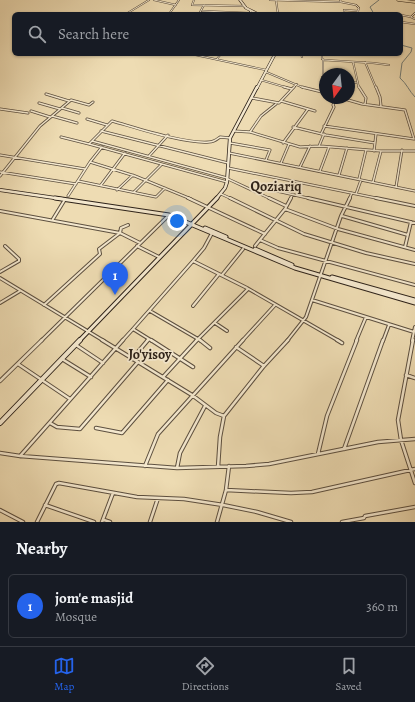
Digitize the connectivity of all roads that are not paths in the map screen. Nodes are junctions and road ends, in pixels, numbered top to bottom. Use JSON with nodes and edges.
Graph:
{"nodes":[{"id":1,"x":149,"y":0,"type":"edge"},
{"id":2,"x":154,"y":0,"type":"edge"},
{"id":3,"x":180,"y":0,"type":"edge"},
{"id":4,"x":194,"y":0,"type":"edge"},
{"id":5,"x":240,"y":0,"type":"edge"},
{"id":6,"x":270,"y":0,"type":"edge"},
{"id":7,"x":276,"y":0,"type":"edge"},
{"id":8,"x":398,"y":0,"type":"edge"},
{"id":9,"x":341,"y":1,"type":"edge"},
{"id":10,"x":411,"y":1,"type":"edge"},
{"id":11,"x":415,"y":2,"type":"edge"},
{"id":12,"x":176,"y":5,"type":"junction"},
{"id":13,"x":204,"y":5,"type":"junction"},
{"id":14,"x":245,"y":6,"type":"junction"},
{"id":15,"x":202,"y":11,"type":"joint"},
{"id":16,"x":251,"y":11,"type":"edge"},
{"id":17,"x":358,"y":11,"type":"joint"},
{"id":18,"x":129,"y":12,"type":"edge"},
{"id":19,"x":171,"y":12,"type":"edge"},
{"id":20,"x":226,"y":12,"type":"edge"},
{"id":21,"x":278,"y":12,"type":"edge"},
{"id":22,"x":344,"y":12,"type":"edge"},
{"id":23,"x":415,"y":13,"type":"edge"},
{"id":24,"x":403,"y":15,"type":"edge"},
{"id":25,"x":411,"y":17,"type":"junction"},
{"id":26,"x":415,"y":19,"type":"edge"},
{"id":27,"x":403,"y":22,"type":"edge"},
{"id":28,"x":415,"y":24,"type":"edge"},
{"id":29,"x":200,"y":56,"type":"edge"},
{"id":30,"x":220,"y":56,"type":"edge"},
{"id":31,"x":274,"y":56,"type":"edge"},
{"id":32,"x":322,"y":56,"type":"edge"},
{"id":33,"x":217,"y":60,"type":"junction"},
{"id":34,"x":322,"y":60,"type":"junction"},
{"id":35,"x":353,"y":62,"type":"junction"},
{"id":36,"x":365,"y":62,"type":"junction"},
{"id":37,"x":389,"y":65,"type":"dead end"},
{"id":38,"x":323,"y":68,"type":"edge"},
{"id":39,"x":266,"y":71,"type":"junction"},
{"id":40,"x":262,"y":80,"type":"junction"},
{"id":41,"x":297,"y":84,"type":"junction"},
{"id":42,"x":292,"y":89,"type":"junction"},
{"id":43,"x":319,"y":91,"type":"edge"},
{"id":44,"x":46,"y":94,"type":"dead end"},
{"id":45,"x":252,"y":98,"type":"junction"},
{"id":46,"x":69,"y":101,"type":"junction"},
{"id":47,"x":281,"y":101,"type":"junction"},
{"id":48,"x":93,"y":102,"type":"dead end"},
{"id":49,"x":355,"y":102,"type":"edge"},
{"id":50,"x":39,"y":103,"type":"dead end"},
{"id":51,"x":277,"y":103,"type":"junction"},
{"id":52,"x":333,"y":104,"type":"edge"},
{"id":53,"x":365,"y":104,"type":"junction"},
{"id":54,"x":381,"y":106,"type":"junction"},
{"id":55,"x":0,"y":108,"type":"edge"},
{"id":56,"x":61,"y":108,"type":"junction"},
{"id":57,"x":308,"y":109,"type":"junction"},
{"id":58,"x":31,"y":111,"type":"dead end"},
{"id":59,"x":315,"y":111,"type":"dead end"},
{"id":60,"x":28,"y":113,"type":"dead end"},
{"id":61,"x":79,"y":113,"type":"dead end"},
{"id":62,"x":51,"y":116,"type":"junction"},
{"id":63,"x":87,"y":120,"type":"dead end"},
{"id":64,"x":77,"y":123,"type":"dead end"},
{"id":65,"x":107,"y":125,"type":"junction"},
{"id":66,"x":324,"y":126,"type":"junction"},
{"id":67,"x":293,"y":127,"type":"junction"},
{"id":68,"x":414,"y":130,"type":"edge"},
{"id":69,"x":101,"y":131,"type":"junction"},
{"id":70,"x":234,"y":131,"type":"junction"},
{"id":71,"x":250,"y":132,"type":"junction"},
{"id":72,"x":321,"y":134,"type":"junction"},
{"id":73,"x":324,"y":134,"type":"junction"},
{"id":74,"x":376,"y":134,"type":"junction"},
{"id":75,"x":168,"y":135,"type":"junction"},
{"id":76,"x":61,"y":137,"type":"dead end"},
{"id":77,"x":230,"y":138,"type":"junction"},
{"id":78,"x":92,"y":140,"type":"junction"},
{"id":79,"x":414,"y":140,"type":"edge"},
{"id":80,"x":230,"y":143,"type":"junction"},
{"id":81,"x":283,"y":143,"type":"junction"},
{"id":82,"x":375,"y":143,"type":"junction"},
{"id":83,"x":89,"y":144,"type":"junction"},
{"id":84,"x":289,"y":144,"type":"junction"},
{"id":85,"x":158,"y":145,"type":"junction"},
{"id":86,"x":310,"y":146,"type":"junction"},
{"id":87,"x":318,"y":146,"type":"junction"},
{"id":88,"x":102,"y":147,"type":"junction"},
{"id":89,"x":329,"y":147,"type":"junction"},
{"id":90,"x":348,"y":148,"type":"junction"},
{"id":91,"x":366,"y":150,"type":"junction"},
{"id":92,"x":402,"y":150,"type":"junction"},
{"id":93,"x":374,"y":151,"type":"junction"},
{"id":94,"x":381,"y":151,"type":"junction"},
{"id":95,"x":415,"y":151,"type":"edge"},
{"id":96,"x":125,"y":153,"type":"junction"},
{"id":97,"x":229,"y":153,"type":"junction"},
{"id":98,"x":0,"y":155,"type":"edge"},
{"id":99,"x":149,"y":156,"type":"junction"},
{"id":100,"x":14,"y":158,"type":"junction"},
{"id":101,"x":157,"y":159,"type":"junction"},
{"id":102,"x":266,"y":160,"type":"junction"},
{"id":103,"x":90,"y":162,"type":"junction"},
{"id":104,"x":154,"y":163,"type":"junction"},
{"id":105,"x":228,"y":163,"type":"junction"},
{"id":106,"x":281,"y":163,"type":"junction"},
{"id":107,"x":160,"y":165,"type":"junction"},
{"id":108,"x":300,"y":167,"type":"junction"},
{"id":109,"x":115,"y":168,"type":"junction"},
{"id":110,"x":228,"y":168,"type":"junction"},
{"id":111,"x":86,"y":169,"type":"junction"},
{"id":112,"x":320,"y":171,"type":"junction"},
{"id":113,"x":1,"y":172,"type":"edge"},
{"id":114,"x":133,"y":175,"type":"junction"},
{"id":115,"x":339,"y":175,"type":"junction"},
{"id":116,"x":0,"y":176,"type":"edge"},
{"id":117,"x":146,"y":179,"type":"junction"},
{"id":118,"x":227,"y":179,"type":"junction"},
{"id":119,"x":360,"y":179,"type":"junction"},
{"id":120,"x":78,"y":181,"type":"junction"},
{"id":121,"x":374,"y":182,"type":"junction"},
{"id":122,"x":76,"y":184,"type":"junction"},
{"id":123,"x":101,"y":185,"type":"junction"},
{"id":124,"x":396,"y":187,"type":"junction"},
{"id":125,"x":165,"y":188,"type":"junction"},
{"id":126,"x":0,"y":189,"type":"edge"},
{"id":127,"x":117,"y":190,"type":"junction"},
{"id":128,"x":277,"y":191,"type":"dead end"},
{"id":129,"x":415,"y":191,"type":"edge"},
{"id":130,"x":134,"y":192,"type":"junction"},
{"id":131,"x":352,"y":193,"type":"junction"},
{"id":132,"x":221,"y":194,"type":"junction"},
{"id":133,"x":293,"y":194,"type":"junction"},
{"id":134,"x":356,"y":194,"type":"junction"},
{"id":135,"x":68,"y":196,"type":"dead end"},
{"id":136,"x":64,"y":201,"type":"dead end"},
{"id":137,"x":346,"y":206,"type":"junction"},
{"id":138,"x":415,"y":206,"type":"edge"},
{"id":139,"x":208,"y":208,"type":"junction"},
{"id":140,"x":286,"y":208,"type":"junction"},
{"id":141,"x":0,"y":211,"type":"edge"},
{"id":142,"x":342,"y":216,"type":"junction"},
{"id":143,"x":167,"y":217,"type":"dead end"},
{"id":144,"x":53,"y":220,"type":"junction"},
{"id":145,"x":276,"y":220,"type":"junction"},
{"id":146,"x":411,"y":222,"type":"junction"},
{"id":147,"x":415,"y":223,"type":"edge"},
{"id":148,"x":193,"y":224,"type":"junction"},
{"id":149,"x":128,"y":225,"type":"dead end"},
{"id":150,"x":338,"y":229,"type":"junction"},
{"id":151,"x":120,"y":232,"type":"junction"},
{"id":152,"x":265,"y":234,"type":"junction"},
{"id":153,"x":211,"y":235,"type":"dead end"},
{"id":154,"x":408,"y":235,"type":"junction"},
{"id":155,"x":260,"y":240,"type":"junction"},
{"id":156,"x":332,"y":242,"type":"junction"},
{"id":157,"x":140,"y":243,"type":"junction"},
{"id":158,"x":5,"y":246,"type":"dead end"},
{"id":159,"x":137,"y":246,"type":"junction"},
{"id":160,"x":254,"y":246,"type":"dead end"},
{"id":161,"x":405,"y":247,"type":"junction"},
{"id":162,"x":243,"y":248,"type":"dead end"},
{"id":163,"x":415,"y":250,"type":"edge"},
{"id":164,"x":160,"y":257,"type":"junction"},
{"id":165,"x":326,"y":260,"type":"junction"},
{"id":166,"x":193,"y":261,"type":"junction"},
{"id":167,"x":415,"y":264,"type":"edge"},
{"id":168,"x":0,"y":272,"type":"edge"},
{"id":169,"x":220,"y":274,"type":"junction"},
{"id":170,"x":320,"y":274,"type":"junction"},
{"id":171,"x":0,"y":278,"type":"edge"},
{"id":172,"x":415,"y":285,"type":"edge"},
{"id":173,"x":248,"y":289,"type":"junction"},
{"id":174,"x":20,"y":290,"type":"junction"},
{"id":175,"x":312,"y":300,"type":"junction"},
{"id":176,"x":415,"y":302,"type":"edge"},
{"id":177,"x":0,"y":303,"type":"edge"},
{"id":178,"x":44,"y":305,"type":"junction"},
{"id":179,"x":275,"y":305,"type":"junction"},
{"id":180,"x":193,"y":306,"type":"dead end"},
{"id":181,"x":150,"y":311,"type":"junction"},
{"id":182,"x":65,"y":317,"type":"junction"},
{"id":183,"x":366,"y":318,"type":"junction"},
{"id":184,"x":304,"y":320,"type":"junction"},
{"id":185,"x":215,"y":322,"type":"junction"},
{"id":186,"x":389,"y":325,"type":"junction"},
{"id":187,"x":415,"y":327,"type":"edge"},
{"id":188,"x":133,"y":329,"type":"junction"},
{"id":189,"x":227,"y":331,"type":"dead end"},
{"id":190,"x":89,"y":332,"type":"junction"},
{"id":191,"x":414,"y":332,"type":"edge"},
{"id":192,"x":149,"y":339,"type":"junction"},
{"id":193,"x":198,"y":339,"type":"junction"},
{"id":194,"x":342,"y":343,"type":"dead end"},
{"id":195,"x":76,"y":345,"type":"junction"},
{"id":196,"x":210,"y":348,"type":"dead end"},
{"id":197,"x":236,"y":348,"type":"junction"},
{"id":198,"x":115,"y":349,"type":"junction"},
{"id":199,"x":410,"y":352,"type":"junction"},
{"id":200,"x":415,"y":353,"type":"edge"},
{"id":201,"x":182,"y":358,"type":"junction"},
{"id":202,"x":62,"y":359,"type":"junction"},
{"id":203,"x":132,"y":359,"type":"junction"},
{"id":204,"x":138,"y":362,"type":"junction"},
{"id":205,"x":103,"y":363,"type":"junction"},
{"id":206,"x":18,"y":364,"type":"junction"},
{"id":207,"x":264,"y":366,"type":"junction"},
{"id":208,"x":194,"y":367,"type":"dead end"},
{"id":209,"x":406,"y":375,"type":"junction"},
{"id":210,"x":2,"y":377,"type":"edge"},
{"id":211,"x":91,"y":377,"type":"junction"},
{"id":212,"x":163,"y":377,"type":"junction"},
{"id":213,"x":415,"y":378,"type":"edge"},
{"id":214,"x":42,"y":380,"type":"junction"},
{"id":215,"x":168,"y":380,"type":"junction"},
{"id":216,"x":0,"y":381,"type":"edge"},
{"id":217,"x":192,"y":395,"type":"junction"},
{"id":218,"x":70,"y":399,"type":"junction"},
{"id":219,"x":206,"y":405,"type":"junction"},
{"id":220,"x":224,"y":416,"type":"junction"},
{"id":221,"x":0,"y":423,"type":"edge"},
{"id":222,"x":50,"y":423,"type":"junction"},
{"id":223,"x":96,"y":428,"type":"dead end"},
{"id":224,"x":415,"y":439,"type":"edge"},
{"id":225,"x":401,"y":440,"type":"junction"},
{"id":226,"x":344,"y":449,"type":"junction"},
{"id":227,"x":0,"y":452,"type":"edge"},
{"id":228,"x":318,"y":454,"type":"junction"},
{"id":229,"x":20,"y":456,"type":"junction"},
{"id":230,"x":145,"y":466,"type":"junction"},
{"id":231,"x":229,"y":466,"type":"junction"},
{"id":232,"x":218,"y":467,"type":"junction"},
{"id":233,"x":177,"y":468,"type":"junction"},
{"id":234,"x":415,"y":469,"type":"edge"},
{"id":235,"x":410,"y":470,"type":"junction"},
{"id":236,"x":415,"y":484,"type":"edge"},
{"id":237,"x":226,"y":490,"type":"junction"},
{"id":238,"x":113,"y":493,"type":"junction"},
{"id":239,"x":158,"y":498,"type":"junction"},
{"id":240,"x":45,"y":505,"type":"junction"},
{"id":241,"x":222,"y":505,"type":"junction"},
{"id":242,"x":415,"y":507,"type":"edge"},
{"id":243,"x":0,"y":510,"type":"edge"},
{"id":244,"x":364,"y":518,"type":"junction"},
{"id":245,"x":103,"y":521,"type":"edge"},
{"id":246,"x":24,"y":522,"type":"edge"},
{"id":247,"x":37,"y":522,"type":"edge"},
{"id":248,"x":94,"y":522,"type":"edge"},
{"id":249,"x":110,"y":522,"type":"edge"},
{"id":250,"x":150,"y":522,"type":"edge"},
{"id":251,"x":217,"y":522,"type":"edge"},
{"id":252,"x":291,"y":522,"type":"edge"},
{"id":253,"x":342,"y":522,"type":"edge"},
{"id":254,"x":365,"y":522,"type":"edge"}],
"edges":[{"from":1,"to":18,"type":"street"},
{"from":2,"to":12,"type":"street"},
{"from":3,"to":12,"type":"street"},
{"from":4,"to":13,"type":"street"},
{"from":5,"to":14,"type":"main road"},
{"from":6,"to":7,"type":"street"},
{"from":7,"to":9,"type":"street"},
{"from":7,"to":21,"type":"street"},
{"from":8,"to":10,"type":"main road"},
{"from":9,"to":17,"type":"street"},
{"from":10,"to":11,"type":"main road"},
{"from":12,"to":19,"type":"street"},
{"from":13,"to":14,"type":"street"},
{"from":13,"to":15,"type":"street"},
{"from":14,"to":16,"type":"main road"},
{"from":15,"to":20,"type":"street"},
{"from":17,"to":22,"type":"street"},
{"from":23,"to":25,"type":"street"},
{"from":24,"to":25,"type":"street"},
{"from":25,"to":26,"type":"street"},
{"from":27,"to":28,"type":"street"},
{"from":29,"to":33,"type":"street"},
{"from":30,"to":33,"type":"street"},
{"from":31,"to":39,"type":"main road"},
{"from":32,"to":34,"type":"street"},
{"from":33,"to":39,"type":"street"},
{"from":34,"to":35,"type":"street"},
{"from":34,"to":38,"type":"street"},
{"from":35,"to":36,"type":"street"},
{"from":35,"to":53,"type":"street"},
{"from":36,"to":37,"type":"street"},
{"from":36,"to":54,"type":"street"},
{"from":39,"to":40,"type":"main road"},
{"from":39,"to":41,"type":"street"},
{"from":40,"to":42,"type":"street"},
{"from":40,"to":45,"type":"main road"},
{"from":41,"to":42,"type":"street"},
{"from":41,"to":43,"type":"street"},
{"from":42,"to":47,"type":"street"},
{"from":44,"to":46,"type":"street"},
{"from":45,"to":51,"type":"street"},
{"from":45,"to":70,"type":"main road"},
{"from":46,"to":48,"type":"street"},
{"from":46,"to":56,"type":"street"},
{"from":47,"to":51,"type":"street"},
{"from":47,"to":57,"type":"street"},
{"from":49,"to":53,"type":"street"},
{"from":50,"to":56,"type":"street"},
{"from":51,"to":71,"type":"street"},
{"from":52,"to":66,"type":"street"},
{"from":53,"to":54,"type":"street"},
{"from":54,"to":68,"type":"street"},
{"from":55,"to":60,"type":"street"},
{"from":56,"to":61,"type":"street"},
{"from":56,"to":62,"type":"street"},
{"from":57,"to":59,"type":"street"},
{"from":57,"to":67,"type":"street"},
{"from":58,"to":62,"type":"street"},
{"from":62,"to":64,"type":"street"},
{"from":62,"to":100,"type":"street"},
{"from":63,"to":65,"type":"street"},
{"from":65,"to":69,"type":"street"},
{"from":65,"to":75,"type":"street"},
{"from":66,"to":72,"type":"street"},
{"from":66,"to":74,"type":"street"},
{"from":67,"to":72,"type":"street"},
{"from":67,"to":81,"type":"street"},
{"from":68,"to":79,"type":"street"},
{"from":69,"to":78,"type":"street"},
{"from":69,"to":85,"type":"street"},
{"from":70,"to":71,"type":"street"},
{"from":70,"to":77,"type":"main road"},
{"from":71,"to":81,"type":"street"},
{"from":72,"to":73,"type":"street"},
{"from":73,"to":82,"type":"street"},
{"from":73,"to":87,"type":"street"},
{"from":74,"to":79,"type":"street"},
{"from":74,"to":82,"type":"street"},
{"from":75,"to":77,"type":"street"},
{"from":75,"to":85,"type":"street"},
{"from":76,"to":83,"type":"street"},
{"from":77,"to":80,"type":"main road"},
{"from":78,"to":83,"type":"street"},
{"from":78,"to":99,"type":"street"},
{"from":80,"to":97,"type":"main road"},
{"from":80,"to":102,"type":"street"},
{"from":81,"to":84,"type":"street"},
{"from":82,"to":93,"type":"street"},
{"from":83,"to":88,"type":"street"},
{"from":84,"to":86,"type":"street"},
{"from":84,"to":106,"type":"street"},
{"from":85,"to":99,"type":"street"},
{"from":85,"to":105,"type":"street"},
{"from":86,"to":87,"type":"street"},
{"from":86,"to":108,"type":"street"},
{"from":87,"to":89,"type":"street"},
{"from":88,"to":96,"type":"street"},
{"from":88,"to":103,"type":"street"},
{"from":89,"to":90,"type":"street"},
{"from":89,"to":112,"type":"street"},
{"from":90,"to":91,"type":"street"},
{"from":90,"to":115,"type":"street"},
{"from":91,"to":93,"type":"street"},
{"from":91,"to":119,"type":"street"},
{"from":92,"to":94,"type":"street"},
{"from":92,"to":95,"type":"street"},
{"from":92,"to":124,"type":"street"},
{"from":93,"to":94,"type":"street"},
{"from":94,"to":121,"type":"street"},
{"from":96,"to":104,"type":"street"},
{"from":96,"to":109,"type":"street"},
{"from":97,"to":102,"type":"street"},
{"from":97,"to":105,"type":"main road"},
{"from":98,"to":100,"type":"street"},
{"from":99,"to":101,"type":"street"},
{"from":100,"to":111,"type":"street"},
{"from":100,"to":113,"type":"street"},
{"from":101,"to":104,"type":"street"},
{"from":101,"to":118,"type":"street"},
{"from":102,"to":106,"type":"street"},
{"from":103,"to":109,"type":"street"},
{"from":103,"to":111,"type":"street"},
{"from":104,"to":107,"type":"street"},
{"from":105,"to":110,"type":"main road"},
{"from":106,"to":108,"type":"street"},
{"from":107,"to":117,"type":"street"},
{"from":107,"to":118,"type":"street"},
{"from":108,"to":112,"type":"street"},
{"from":109,"to":114,"type":"street"},
{"from":109,"to":123,"type":"street"},
{"from":110,"to":118,"type":"main road"},
{"from":110,"to":131,"type":"street"},
{"from":111,"to":120,"type":"street"},
{"from":112,"to":115,"type":"street"},
{"from":113,"to":116,"type":"street"},
{"from":113,"to":122,"type":"street"},
{"from":114,"to":117,"type":"street"},
{"from":114,"to":127,"type":"street"},
{"from":115,"to":119,"type":"street"},
{"from":117,"to":125,"type":"street"},
{"from":117,"to":130,"type":"street"},
{"from":118,"to":132,"type":"main road"},
{"from":118,"to":140,"type":"street"},
{"from":119,"to":121,"type":"street"},
{"from":119,"to":134,"type":"street"},
{"from":120,"to":122,"type":"street"},
{"from":120,"to":123,"type":"street"},
{"from":121,"to":124,"type":"street"},
{"from":122,"to":135,"type":"street"},
{"from":123,"to":127,"type":"street"},
{"from":124,"to":129,"type":"street"},
{"from":125,"to":130,"type":"street"},
{"from":125,"to":139,"type":"street"},
{"from":126,"to":148,"type":"main road"},
{"from":127,"to":130,"type":"street"},
{"from":128,"to":133,"type":"street"},
{"from":131,"to":134,"type":"street"},
{"from":131,"to":137,"type":"street"},
{"from":132,"to":139,"type":"main road"},
{"from":132,"to":145,"type":"street"},
{"from":133,"to":137,"type":"street"},
{"from":133,"to":140,"type":"street"},
{"from":134,"to":138,"type":"street"},
{"from":136,"to":144,"type":"street"},
{"from":137,"to":142,"type":"street"},
{"from":137,"to":146,"type":"street"},
{"from":139,"to":148,"type":"main road"},
{"from":139,"to":152,"type":"street"},
{"from":140,"to":145,"type":"street"},
{"from":140,"to":150,"type":"street"},
{"from":141,"to":144,"type":"street"},
{"from":142,"to":150,"type":"street"},
{"from":142,"to":154,"type":"street"},
{"from":143,"to":157,"type":"street"},
{"from":144,"to":151,"type":"street"},
{"from":145,"to":152,"type":"street"},
{"from":145,"to":156,"type":"street"},
{"from":146,"to":147,"type":"street"},
{"from":146,"to":154,"type":"street"},
{"from":148,"to":164,"type":"main road"},
{"from":148,"to":170,"type":"main road"},
{"from":149,"to":151,"type":"street"},
{"from":150,"to":156,"type":"street"},
{"from":150,"to":161,"type":"street"},
{"from":151,"to":157,"type":"street"},
{"from":151,"to":178,"type":"street"},
{"from":152,"to":155,"type":"street"},
{"from":153,"to":166,"type":"street"},
{"from":154,"to":161,"type":"street"},
{"from":155,"to":160,"type":"street"},
{"from":155,"to":165,"type":"street"},
{"from":156,"to":165,"type":"street"},
{"from":156,"to":167,"type":"street"},
{"from":157,"to":159,"type":"street"},
{"from":158,"to":168,"type":"street"},
{"from":159,"to":164,"type":"street"},
{"from":159,"to":182,"type":"street"},
{"from":161,"to":163,"type":"street"},
{"from":162,"to":169,"type":"street"},
{"from":164,"to":190,"type":"main road"},
{"from":165,"to":170,"type":"street"},
{"from":165,"to":172,"type":"street"},
{"from":166,"to":169,"type":"street"},
{"from":166,"to":181,"type":"street"},
{"from":169,"to":173,"type":"street"},
{"from":169,"to":180,"type":"street"},
{"from":170,"to":175,"type":"street"},
{"from":170,"to":176,"type":"main road"},
{"from":171,"to":174,"type":"street"},
{"from":173,"to":179,"type":"street"},
{"from":173,"to":185,"type":"street"},
{"from":174,"to":177,"type":"street"},
{"from":174,"to":178,"type":"street"},
{"from":175,"to":183,"type":"street"},
{"from":175,"to":184,"type":"street"},
{"from":178,"to":182,"type":"street"},
{"from":179,"to":184,"type":"street"},
{"from":179,"to":197,"type":"street"},
{"from":181,"to":188,"type":"street"},
{"from":181,"to":193,"type":"street"},
{"from":182,"to":190,"type":"street"},
{"from":182,"to":206,"type":"street"},
{"from":183,"to":186,"type":"street"},
{"from":183,"to":228,"type":"street"},
{"from":184,"to":194,"type":"street"},
{"from":184,"to":207,"type":"street"},
{"from":185,"to":189,"type":"street"},
{"from":185,"to":193,"type":"street"},
{"from":186,"to":191,"type":"street"},
{"from":186,"to":226,"type":"street"},
{"from":187,"to":191,"type":"street"},
{"from":188,"to":192,"type":"street"},
{"from":188,"to":198,"type":"street"},
{"from":190,"to":195,"type":"main road"},
{"from":190,"to":198,"type":"street"},
{"from":191,"to":199,"type":"street"},
{"from":192,"to":201,"type":"street"},
{"from":192,"to":203,"type":"street"},
{"from":193,"to":196,"type":"street"},
{"from":193,"to":201,"type":"street"},
{"from":195,"to":202,"type":"main road"},
{"from":195,"to":205,"type":"street"},
{"from":197,"to":207,"type":"street"},
{"from":197,"to":217,"type":"street"},
{"from":198,"to":203,"type":"street"},
{"from":198,"to":205,"type":"street"},
{"from":199,"to":200,"type":"street"},
{"from":199,"to":209,"type":"street"},
{"from":201,"to":208,"type":"street"},
{"from":201,"to":212,"type":"street"},
{"from":202,"to":211,"type":"street"},
{"from":202,"to":214,"type":"main road"},
{"from":203,"to":204,"type":"street"},
{"from":204,"to":212,"type":"street"},
{"from":204,"to":222,"type":"street"},
{"from":205,"to":211,"type":"street"},
{"from":206,"to":210,"type":"street"},
{"from":206,"to":214,"type":"street"},
{"from":207,"to":220,"type":"street"},
{"from":209,"to":213,"type":"street"},
{"from":209,"to":225,"type":"street"},
{"from":210,"to":216,"type":"street"},
{"from":211,"to":218,"type":"street"},
{"from":212,"to":215,"type":"street"},
{"from":214,"to":218,"type":"street"},
{"from":214,"to":221,"type":"main road"},
{"from":215,"to":217,"type":"street"},
{"from":215,"to":223,"type":"street"},
{"from":217,"to":219,"type":"street"},
{"from":217,"to":230,"type":"street"},
{"from":218,"to":222,"type":"street"},
{"from":219,"to":220,"type":"street"},
{"from":219,"to":233,"type":"street"},
{"from":220,"to":232,"type":"street"},
{"from":222,"to":229,"type":"street"},
{"from":224,"to":225,"type":"street"},
{"from":225,"to":226,"type":"street"},
{"from":225,"to":235,"type":"street"},
{"from":226,"to":228,"type":"street"},
{"from":227,"to":229,"type":"street"},
{"from":228,"to":231,"type":"street"},
{"from":229,"to":230,"type":"street"},
{"from":230,"to":233,"type":"street"},
{"from":231,"to":232,"type":"street"},
{"from":231,"to":237,"type":"street"},
{"from":232,"to":233,"type":"street"},
{"from":234,"to":235,"type":"street"},
{"from":235,"to":236,"type":"street"},
{"from":235,"to":237,"type":"street"},
{"from":237,"to":241,"type":"street"},
{"from":238,"to":239,"type":"street"},
{"from":238,"to":240,"type":"street"},
{"from":238,"to":245,"type":"street"},
{"from":239,"to":241,"type":"street"},
{"from":239,"to":250,"type":"street"},
{"from":240,"to":247,"type":"street"},
{"from":240,"to":248,"type":"street"},
{"from":241,"to":251,"type":"street"},
{"from":241,"to":252,"type":"street"},
{"from":242,"to":244,"type":"street"},
{"from":243,"to":246,"type":"street"},
{"from":244,"to":253,"type":"street"},
{"from":244,"to":254,"type":"street"},
{"from":245,"to":249,"type":"street"}]}
